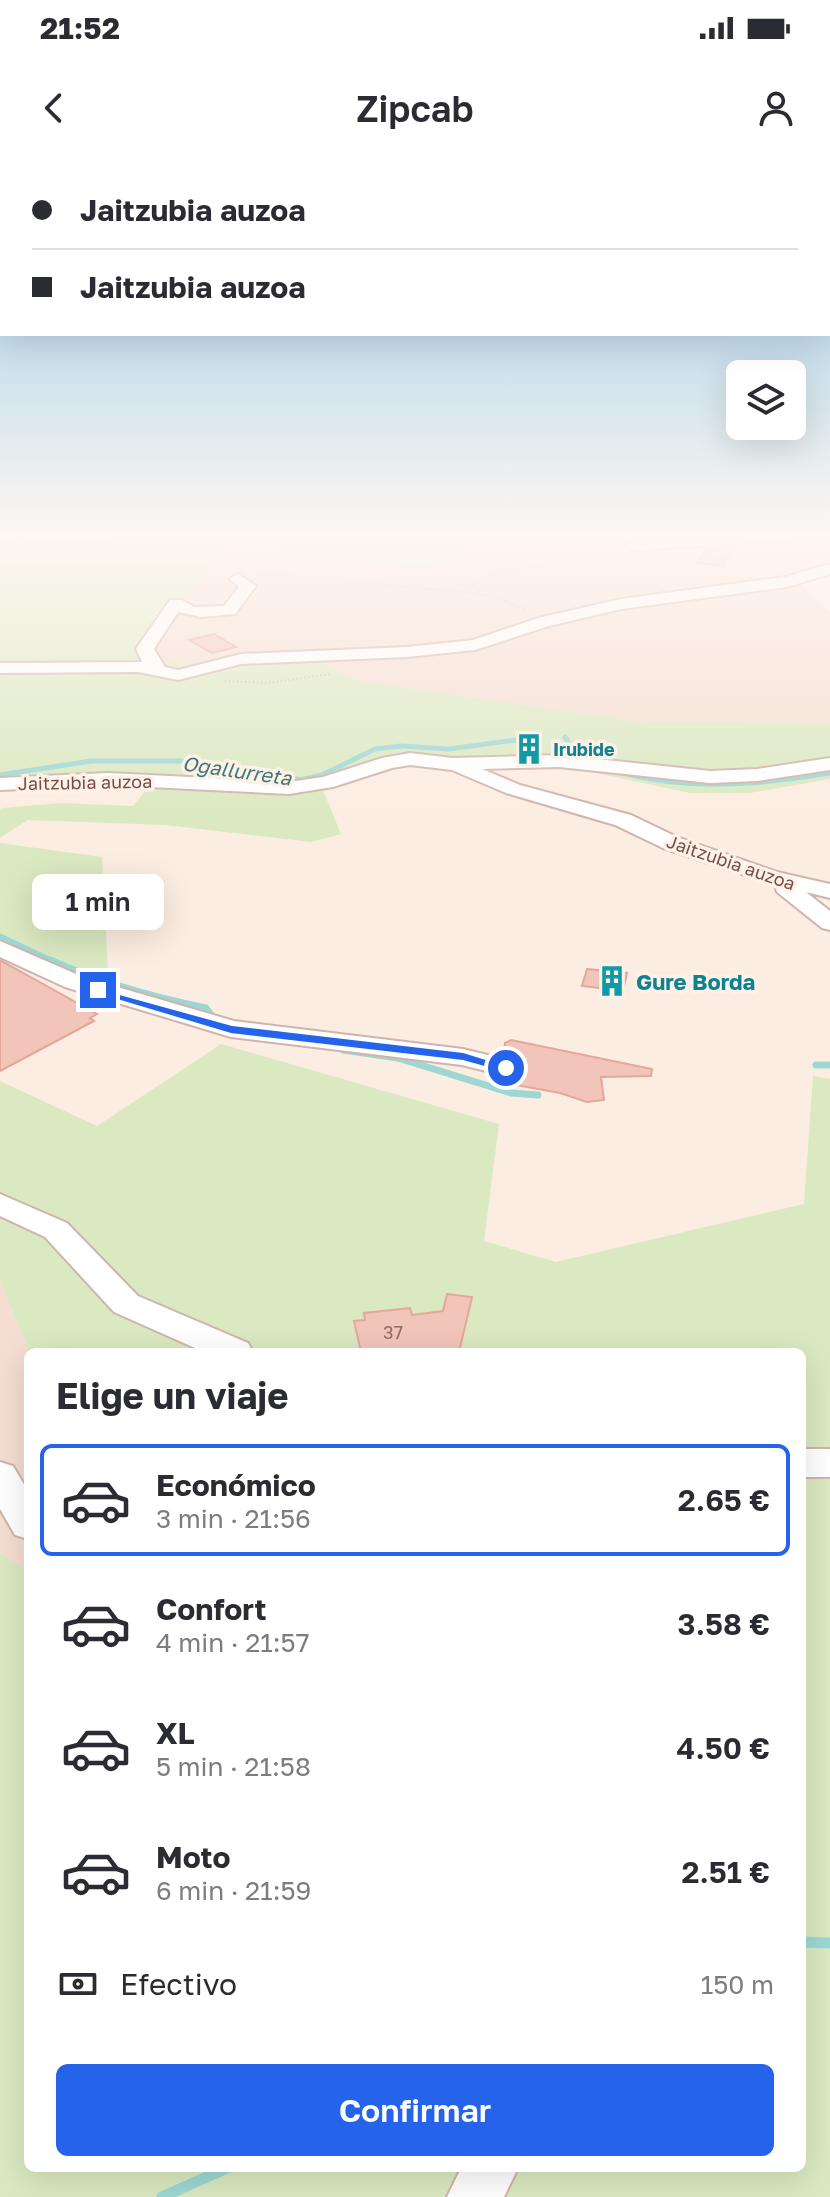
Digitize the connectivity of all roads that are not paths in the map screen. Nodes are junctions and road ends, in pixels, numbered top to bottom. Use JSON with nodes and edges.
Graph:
{"nodes":[{"id":1,"x":158,"y":630,"type":"edge"},
{"id":2,"x":520,"y":630,"type":"edge"},
{"id":3,"x":0,"y":668,"type":"edge"},
{"id":4,"x":170,"y":675,"type":"junction"},
{"id":5,"x":453,"y":764,"type":"junction"},
{"id":6,"x":830,"y":764,"type":"edge"},
{"id":7,"x":0,"y":784,"type":"edge"},
{"id":8,"x":770,"y":877,"type":"junction"},
{"id":9,"x":830,"y":891,"type":"edge"},
{"id":10,"x":830,"y":923,"type":"edge"},
{"id":11,"x":0,"y":948,"type":"edge"},
{"id":12,"x":506,"y":1068,"type":"dead end"},
{"id":13,"x":0,"y":1204,"type":"edge"},
{"id":14,"x":227,"y":1348,"type":"edge"},
{"id":15,"x":806,"y":1463,"type":"edge"},
{"id":16,"x":830,"y":1463,"type":"edge"},
{"id":17,"x":0,"y":1476,"type":"edge"},
{"id":18,"x":24,"y":1517,"type":"edge"},
{"id":19,"x":489,"y":2172,"type":"edge"},
{"id":20,"x":474,"y":2197,"type":"edge"}],
"edges":[{"from":1,"to":4,"type":"street"},
{"from":2,"to":4,"type":"street"},
{"from":3,"to":4,"type":"street"},
{"from":5,"to":6,"type":"street","name":"Jaitzubia auzoa"},
{"from":5,"to":7,"type":"street","name":"Jaitzubia auzoa"},
{"from":5,"to":8,"type":"street","name":"Jaitzubia auzoa"},
{"from":8,"to":9,"type":"street","name":"Jaitzubia auzoa"},
{"from":8,"to":10,"type":"street"},
{"from":11,"to":12,"type":"street"},
{"from":13,"to":14,"type":"street"},
{"from":15,"to":16,"type":"street"},
{"from":17,"to":18,"type":"street"},
{"from":19,"to":20,"type":"street"}]}
